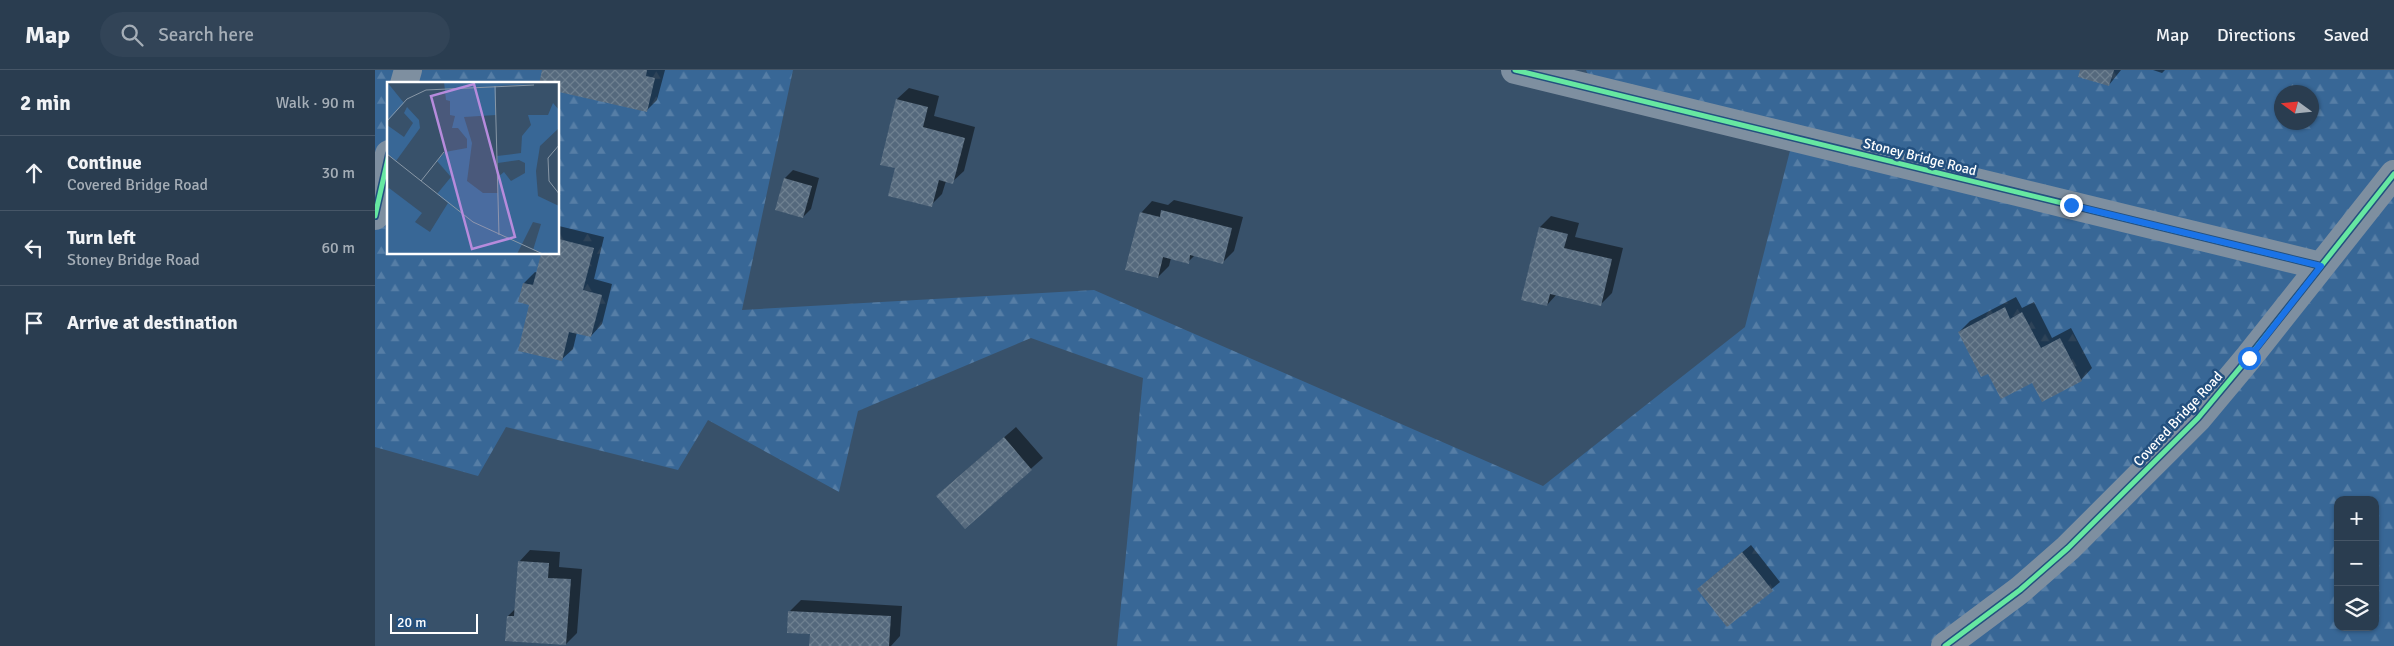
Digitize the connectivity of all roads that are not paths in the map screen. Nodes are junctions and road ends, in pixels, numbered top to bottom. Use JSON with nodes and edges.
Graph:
{"nodes":[{"id":1,"x":1515,"y":70,"type":"edge"},
{"id":2,"x":387,"y":163,"type":"edge"},
{"id":3,"x":2394,"y":174,"type":"edge"},
{"id":4,"x":375,"y":216,"type":"edge"},
{"id":5,"x":2321,"y":266,"type":"junction"},
{"id":6,"x":1945,"y":646,"type":"edge"}],
"edges":[{"from":1,"to":5,"type":"street","name":"Stoney Bridge Road"},
{"from":2,"to":4,"type":"street"},
{"from":3,"to":5,"type":"street","name":"Covered Bridge Road"},
{"from":5,"to":6,"type":"street","name":"Covered Bridge Road"}]}
